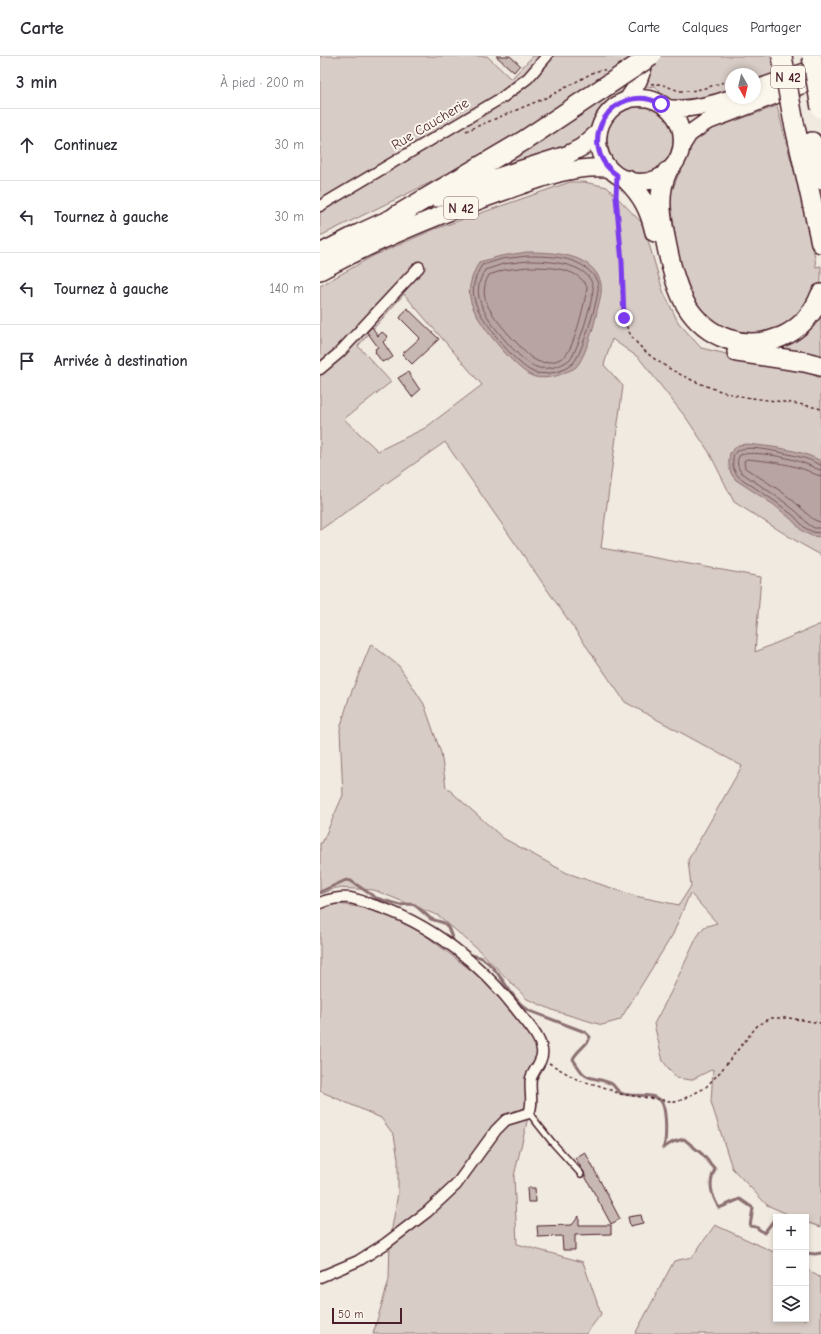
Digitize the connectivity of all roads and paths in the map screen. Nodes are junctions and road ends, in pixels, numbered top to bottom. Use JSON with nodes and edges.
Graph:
{"nodes":[{"id":1,"x":547,"y":56,"type":"edge"},
{"id":2,"x":782,"y":56,"type":"edge"},
{"id":3,"x":796,"y":56,"type":"edge"},
{"id":4,"x":812,"y":56,"type":"edge"},
{"id":5,"x":647,"y":59,"type":"edge"},
{"id":6,"x":821,"y":66,"type":"edge"},
{"id":7,"x":821,"y":78,"type":"edge"},
{"id":8,"x":607,"y":80,"type":"junction"},
{"id":9,"x":725,"y":82,"type":"edge"},
{"id":10,"x":648,"y":85,"type":"junction"},
{"id":11,"x":761,"y":88,"type":"edge"},
{"id":12,"x":627,"y":100,"type":"junction"},
{"id":13,"x":725,"y":100,"type":"edge"},
{"id":14,"x":662,"y":105,"type":"junction"},
{"id":15,"x":810,"y":112,"type":"edge"},
{"id":16,"x":447,"y":131,"type":"junction"},
{"id":17,"x":598,"y":133,"type":"junction"},
{"id":18,"x":682,"y":145,"type":"junction"},
{"id":19,"x":667,"y":172,"type":"junction"},
{"id":20,"x":617,"y":174,"type":"junction"},
{"id":21,"x":821,"y":179,"type":"edge"},
{"id":22,"x":320,"y":206,"type":"edge"},
{"id":23,"x":396,"y":216,"type":"junction"},
{"id":24,"x":821,"y":243,"type":"edge"},
{"id":25,"x":320,"y":253,"type":"edge"},
{"id":26,"x":419,"y":267,"type":"dead end"},
{"id":27,"x":320,"y":271,"type":"edge"},
{"id":28,"x":821,"y":294,"type":"edge"},
{"id":29,"x":821,"y":366,"type":"edge"},
{"id":30,"x":320,"y":369,"type":"edge"},
{"id":31,"x":821,"y":409,"type":"edge"},
{"id":32,"x":320,"y":903,"type":"edge"},
{"id":33,"x":821,"y":1022,"type":"edge"},
{"id":34,"x":542,"y":1057,"type":"junction"},
{"id":35,"x":528,"y":1113,"type":"junction"},
{"id":36,"x":582,"y":1174,"type":"dead end"},
{"id":37,"x":320,"y":1277,"type":"edge"}],
"edges":[{"from":1,"to":16,"type":"street","name":"Rue Caucherie"},
{"from":2,"to":15,"type":"highway","bridge":true},
{"from":3,"to":15,"type":"highway"},
{"from":4,"to":15,"type":"highway","bridge":true},
{"from":5,"to":8,"type":"highway","bridge":true},
{"from":5,"to":10,"type":"main road"},
{"from":5,"to":12,"type":"main road"},
{"from":6,"to":11,"type":"main road","number":"N 42"},
{"from":7,"to":18,"type":"main road","number":"N 42"},
{"from":8,"to":16,"type":"path"},
{"from":8,"to":23,"type":"highway"},
{"from":9,"to":10,"type":"path"},
{"from":10,"to":14,"type":"main road"},
{"from":12,"to":14,"type":"main road"},
{"from":12,"to":17,"type":"main road"},
{"from":13,"to":14,"type":"main road"},
{"from":14,"to":18,"type":"main road"},
{"from":15,"to":21,"type":"highway"},
{"from":15,"to":24,"type":"highway"},
{"from":16,"to":22,"type":"street","name":"Rue Caucherie"},
{"from":17,"to":20,"type":"main road"},
{"from":17,"to":23,"type":"highway","number":"N 42"},
{"from":18,"to":19,"type":"main road"},
{"from":19,"to":20,"type":"main road"},
{"from":19,"to":28,"type":"highway"},
{"from":20,"to":27,"type":"highway","number":"N 42"},
{"from":20,"to":29,"type":"highway"},
{"from":20,"to":31,"type":"path"},
{"from":23,"to":25,"type":"highway","number":"N 42"},
{"from":26,"to":30,"type":"street"},
{"from":32,"to":34,"type":"street"},
{"from":33,"to":34,"type":"path"},
{"from":34,"to":35,"type":"street"},
{"from":35,"to":36,"type":"lane"},
{"from":35,"to":37,"type":"street"}]}
